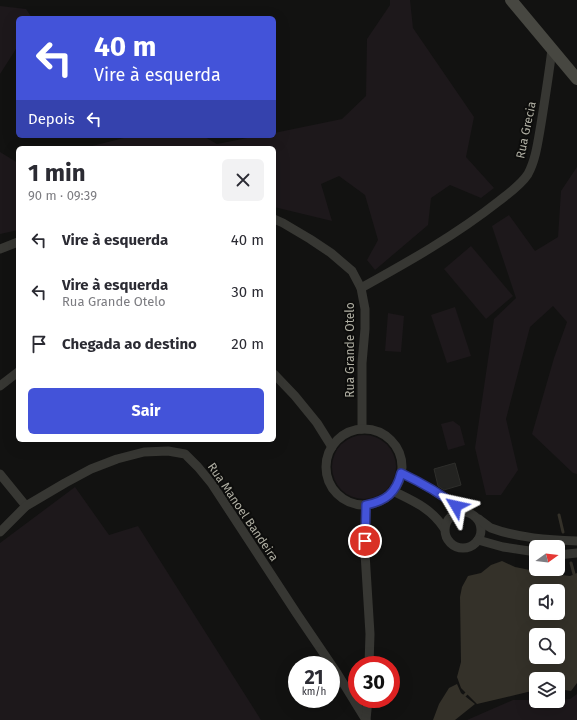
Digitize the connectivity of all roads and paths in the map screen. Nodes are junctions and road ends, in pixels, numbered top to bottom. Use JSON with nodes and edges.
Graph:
{"nodes":[{"id":1,"x":511,"y":0,"type":"edge"},
{"id":2,"x":552,"y":49,"type":"junction"},
{"id":3,"x":577,"y":79,"type":"edge"},
{"id":4,"x":276,"y":220,"type":"edge"},
{"id":5,"x":458,"y":230,"type":"joint"},
{"id":6,"x":16,"y":243,"type":"edge"},
{"id":7,"x":0,"y":249,"type":"edge"},
{"id":8,"x":361,"y":288,"type":"junction"},
{"id":9,"x":16,"y":374,"type":"edge"},
{"id":10,"x":276,"y":376,"type":"edge"},
{"id":11,"x":0,"y":386,"type":"edge"},
{"id":12,"x":362,"y":429,"type":"junction"},
{"id":13,"x":332,"y":447,"type":"junction"},
{"id":14,"x":401,"y":473,"type":"junction"},
{"id":15,"x":0,"y":474,"type":"edge"},
{"id":16,"x":393,"y":492,"type":"junction"},
{"id":17,"x":366,"y":505,"type":"junction"},
{"id":18,"x":26,"y":506,"type":"junction"},
{"id":19,"x":461,"y":511,"type":"junction"},
{"id":20,"x":478,"y":518,"type":"junction"},
{"id":21,"x":444,"y":528,"type":"junction"},
{"id":22,"x":0,"y":532,"type":"edge"},
{"id":23,"x":478,"y":540,"type":"junction"},
{"id":24,"x":577,"y":541,"type":"edge"},
{"id":25,"x":529,"y":551,"type":"edge"},
{"id":26,"x":577,"y":553,"type":"edge"},
{"id":27,"x":565,"y":554,"type":"edge"},
{"id":28,"x":369,"y":656,"type":"edge"},
{"id":29,"x":367,"y":708,"type":"edge"},
{"id":30,"x":366,"y":720,"type":"edge"}],
"edges":[{"from":1,"to":2,"type":"main road"},
{"from":2,"to":3,"type":"main road"},
{"from":2,"to":5,"type":"street","name":"Rua Grecia"},
{"from":4,"to":8,"type":"street"},
{"from":5,"to":8,"type":"street","name":"Rua Grande Otelo"},
{"from":6,"to":7,"type":"street"},
{"from":8,"to":12,"type":"street","name":"Rua Grande Otelo"},
{"from":9,"to":11,"type":"street"},
{"from":10,"to":13,"type":"street"},
{"from":12,"to":13,"type":"street"},
{"from":12,"to":14,"type":"street"},
{"from":13,"to":17,"type":"street"},
{"from":14,"to":16,"type":"street"},
{"from":14,"to":19,"type":"street"},
{"from":15,"to":18,"type":"street"},
{"from":16,"to":17,"type":"street"},
{"from":16,"to":21,"type":"street"},
{"from":17,"to":28,"type":"street"},
{"from":18,"to":22,"type":"street","name":"Rua Manoel Bandeira"},
{"from":18,"to":30,"type":"street","name":"Rua Manoel Bandeira"},
{"from":19,"to":20,"type":"street"},
{"from":19,"to":21,"type":"street"},
{"from":20,"to":23,"type":"street"},
{"from":20,"to":24,"type":"street"},
{"from":21,"to":23,"type":"street"},
{"from":23,"to":25,"type":"street"},
{"from":26,"to":27,"type":"street"},
{"from":29,"to":30,"type":"street"}]}
